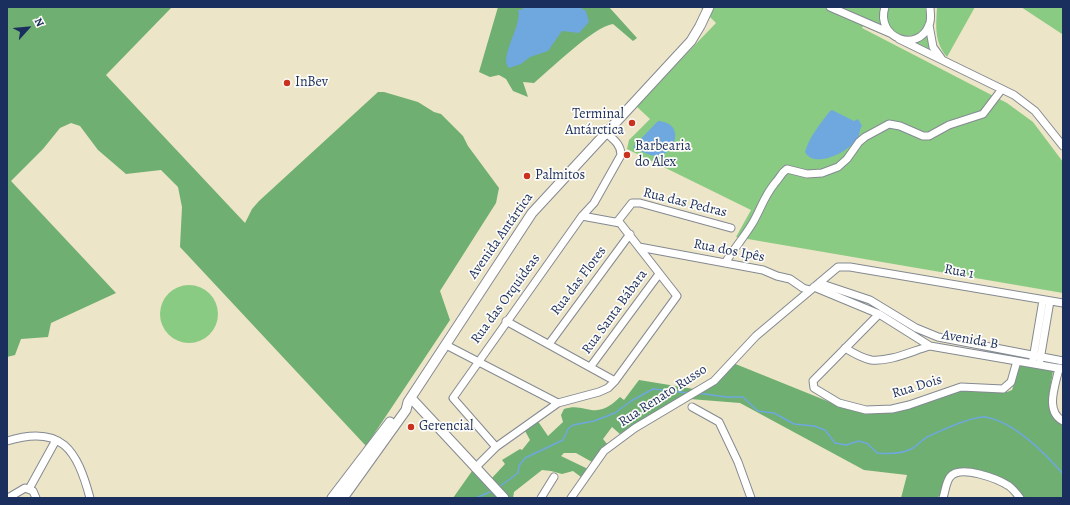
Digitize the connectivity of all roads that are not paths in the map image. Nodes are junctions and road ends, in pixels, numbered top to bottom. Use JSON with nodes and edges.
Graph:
{"nodes":[{"id":1,"x":709,"y":7,"type":"edge"},
{"id":2,"x":830,"y":7,"type":"edge"},
{"id":3,"x":886,"y":7,"type":"edge"},
{"id":4,"x":930,"y":8,"type":"edge"},
{"id":5,"x":929,"y":25,"type":"junction"},
{"id":6,"x":891,"y":34,"type":"junction"},
{"id":7,"x":899,"y":39,"type":"junction"},
{"id":8,"x":942,"y":60,"type":"junction"},
{"id":9,"x":1002,"y":89,"type":"junction"},
{"id":10,"x":605,"y":132,"type":"junction"},
{"id":11,"x":1063,"y":146,"type":"edge"},
{"id":12,"x":582,"y":216,"type":"junction"},
{"id":13,"x":617,"y":222,"type":"junction"},
{"id":14,"x":731,"y":228,"type":"dead end"},
{"id":15,"x":630,"y":234,"type":"junction"},
{"id":16,"x":639,"y":247,"type":"junction"},
{"id":17,"x":726,"y":263,"type":"junction"},
{"id":18,"x":830,"y":273,"type":"junction"},
{"id":19,"x":659,"y":274,"type":"junction"},
{"id":20,"x":814,"y":287,"type":"junction"},
{"id":21,"x":832,"y":288,"type":"junction"},
{"id":22,"x":1047,"y":300,"type":"junction"},
{"id":23,"x":1063,"y":303,"type":"edge"},
{"id":24,"x":879,"y":314,"type":"junction"},
{"id":25,"x":506,"y":321,"type":"junction"},
{"id":26,"x":913,"y":336,"type":"junction"},
{"id":27,"x":549,"y":344,"type":"junction"},
{"id":28,"x":446,"y":345,"type":"junction"},
{"id":29,"x":930,"y":346,"type":"junction"},
{"id":30,"x":845,"y":348,"type":"junction"},
{"id":31,"x":912,"y":351,"type":"junction"},
{"id":32,"x":1036,"y":360,"type":"junction"},
{"id":33,"x":478,"y":361,"type":"junction"},
{"id":34,"x":1017,"y":361,"type":"junction"},
{"id":35,"x":1063,"y":361,"type":"edge"},
{"id":36,"x":591,"y":366,"type":"junction"},
{"id":37,"x":1061,"y":368,"type":"edge"},
{"id":38,"x":616,"y":381,"type":"junction"},
{"id":39,"x":409,"y":400,"type":"junction"},
{"id":40,"x":558,"y":403,"type":"junction"},
{"id":41,"x":692,"y":407,"type":"dead end"},
{"id":42,"x":1063,"y":421,"type":"edge"},
{"id":43,"x":7,"y":440,"type":"edge"},
{"id":44,"x":56,"y":440,"type":"junction"},
{"id":45,"x":496,"y":447,"type":"junction"},
{"id":46,"x":475,"y":468,"type":"junction"},
{"id":47,"x":554,"y":477,"type":"dead end"},
{"id":48,"x":29,"y":489,"type":"junction"},
{"id":49,"x":332,"y":497,"type":"edge"},
{"id":50,"x":8,"y":498,"type":"edge"},
{"id":51,"x":36,"y":498,"type":"edge"},
{"id":52,"x":90,"y":498,"type":"edge"},
{"id":53,"x":343,"y":498,"type":"edge"},
{"id":54,"x":504,"y":498,"type":"edge"},
{"id":55,"x":542,"y":498,"type":"edge"},
{"id":56,"x":572,"y":498,"type":"edge"},
{"id":57,"x":751,"y":498,"type":"edge"},
{"id":58,"x":943,"y":498,"type":"edge"},
{"id":59,"x":1020,"y":498,"type":"edge"}],
"edges":[{"from":1,"to":10,"type":"main road","name":"Avenida Antártica"},
{"from":2,"to":6,"type":"street"},
{"from":3,"to":6,"type":"street"},
{"from":4,"to":5,"type":"street"},
{"from":5,"to":7,"type":"street"},
{"from":5,"to":8,"type":"street"},
{"from":6,"to":7,"type":"street"},
{"from":7,"to":8,"type":"street"},
{"from":8,"to":9,"type":"street"},
{"from":9,"to":11,"type":"street"},
{"from":9,"to":17,"type":"street"},
{"from":10,"to":12,"type":"street","name":"Rua das Orquídeas"},
{"from":10,"to":28,"type":"main road","name":"Avenida Antártica"},
{"from":12,"to":13,"type":"street"},
{"from":12,"to":25,"type":"street","name":"Rua das Orquídeas"},
{"from":13,"to":14,"type":"street","name":"Rua das Pedras"},
{"from":13,"to":15,"type":"street"},
{"from":15,"to":16,"type":"street"},
{"from":15,"to":27,"type":"street","name":"Rua das Flores"},
{"from":16,"to":17,"type":"street","name":"Rua dos Ipês"},
{"from":16,"to":19,"type":"street"},
{"from":17,"to":20,"type":"street","name":"Rua dos Ipês"},
{"from":18,"to":20,"type":"street","name":"Rua Renato Russo"},
{"from":18,"to":21,"type":"street"},
{"from":18,"to":22,"type":"street","name":"Rua 1"},
{"from":19,"to":36,"type":"street","name":"Rua Santa Bábara"},
{"from":19,"to":38,"type":"street"},
{"from":20,"to":21,"type":"street","name":"Avenida B"},
{"from":20,"to":24,"type":"street","name":"Avenida B"},
{"from":20,"to":56,"type":"street","name":"Rua Renato Russo"},
{"from":21,"to":32,"type":"street","name":"Avenida B"},
{"from":22,"to":23,"type":"street","name":"Rua 1"},
{"from":22,"to":32,"type":"street"},
{"from":24,"to":26,"type":"street","name":"Avenida B"},
{"from":24,"to":30,"type":"street","name":"Rua Dois"},
{"from":25,"to":27,"type":"street"},
{"from":25,"to":33,"type":"street","name":"Rua das Orquídeas"},
{"from":26,"to":29,"type":"street","name":"Avenida B"},
{"from":26,"to":31,"type":"street"},
{"from":27,"to":36,"type":"street"},
{"from":28,"to":33,"type":"street"},
{"from":28,"to":39,"type":"main road","name":"Avenida Antártica"},
{"from":29,"to":31,"type":"street"},
{"from":29,"to":34,"type":"street","name":"Avenida B"},
{"from":30,"to":31,"type":"street"},
{"from":30,"to":34,"type":"street","name":"Rua Dois"},
{"from":32,"to":34,"type":"street","name":"Avenida B"},
{"from":32,"to":35,"type":"street","name":"Avenida B"},
{"from":32,"to":37,"type":"street","name":"Avenida B"},
{"from":33,"to":40,"type":"street"},
{"from":33,"to":45,"type":"street","name":"Rua das Orquídeas"},
{"from":36,"to":38,"type":"street"},
{"from":37,"to":42,"type":"street"},
{"from":38,"to":40,"type":"street"},
{"from":39,"to":46,"type":"main road"},
{"from":39,"to":49,"type":"main road","name":"Avenida Antártica"},
{"from":39,"to":53,"type":"main road","name":"Avenida Antártica"},
{"from":40,"to":45,"type":"street"},
{"from":41,"to":57,"type":"street"},
{"from":43,"to":44,"type":"street"},
{"from":44,"to":48,"type":"street"},
{"from":44,"to":52,"type":"street"},
{"from":45,"to":46,"type":"street"},
{"from":46,"to":54,"type":"main road"},
{"from":47,"to":55,"type":"street"},
{"from":48,"to":50,"type":"street"},
{"from":48,"to":51,"type":"street"},
{"from":58,"to":59,"type":"street"}]}
